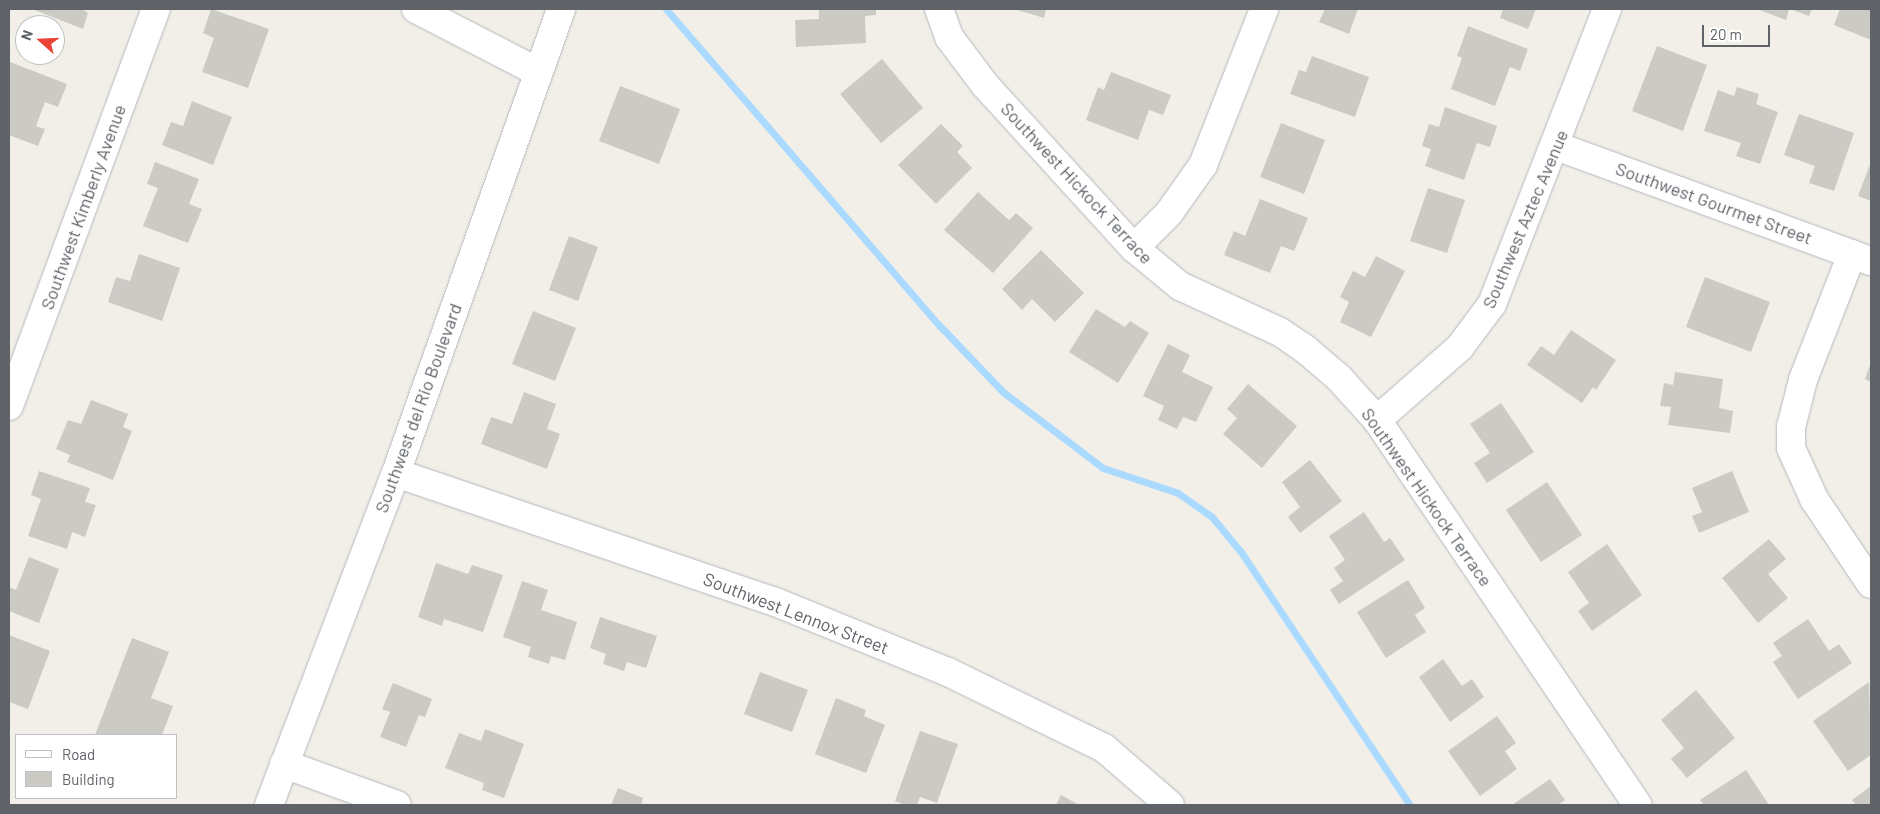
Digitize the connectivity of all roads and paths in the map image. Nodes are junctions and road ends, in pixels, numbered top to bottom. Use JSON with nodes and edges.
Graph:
{"nodes":[{"id":1,"x":156,"y":9,"type":"edge"},
{"id":2,"x":416,"y":9,"type":"edge"},
{"id":3,"x":561,"y":9,"type":"edge"},
{"id":4,"x":939,"y":9,"type":"edge"},
{"id":5,"x":1264,"y":9,"type":"edge"},
{"id":6,"x":1607,"y":9,"type":"edge"},
{"id":7,"x":538,"y":72,"type":"junction"},
{"id":8,"x":1556,"y":146,"type":"junction"},
{"id":9,"x":1134,"y":248,"type":"junction"},
{"id":10,"x":1862,"y":258,"type":"edge"},
{"id":11,"x":9,"y":406,"type":"edge"},
{"id":12,"x":1377,"y":420,"type":"junction"},
{"id":13,"x":396,"y":473,"type":"junction"},
{"id":14,"x":1871,"y":584,"type":"edge"},
{"id":15,"x":284,"y":764,"type":"junction"},
{"id":16,"x":269,"y":805,"type":"edge"},
{"id":17,"x":396,"y":805,"type":"edge"},
{"id":18,"x":1170,"y":805,"type":"edge"},
{"id":19,"x":1638,"y":805,"type":"edge"}],
"edges":[{"from":1,"to":11,"type":"street","name":"Southwest Kimberly Avenue"},
{"from":2,"to":7,"type":"street"},
{"from":3,"to":7,"type":"street","name":"Southwest del Rio Boulevard"},
{"from":4,"to":9,"type":"street","name":"Southwest Hickock Terrace"},
{"from":5,"to":9,"type":"street"},
{"from":6,"to":8,"type":"street","name":"Southwest Aztec Avenue"},
{"from":7,"to":13,"type":"street","name":"Southwest del Rio Boulevard"},
{"from":8,"to":10,"type":"street","name":"Southwest Gourmet Street"},
{"from":8,"to":12,"type":"street","name":"Southwest Aztec Avenue"},
{"from":9,"to":12,"type":"street","name":"Southwest Hickock Terrace"},
{"from":10,"to":14,"type":"street"},
{"from":12,"to":19,"type":"street","name":"Southwest Hickock Terrace"},
{"from":13,"to":15,"type":"street","name":"Southwest del Rio Boulevard"},
{"from":13,"to":18,"type":"street","name":"Southwest Lennox Street"},
{"from":15,"to":16,"type":"street","name":"Southwest del Rio Boulevard"},
{"from":15,"to":17,"type":"street"}]}
